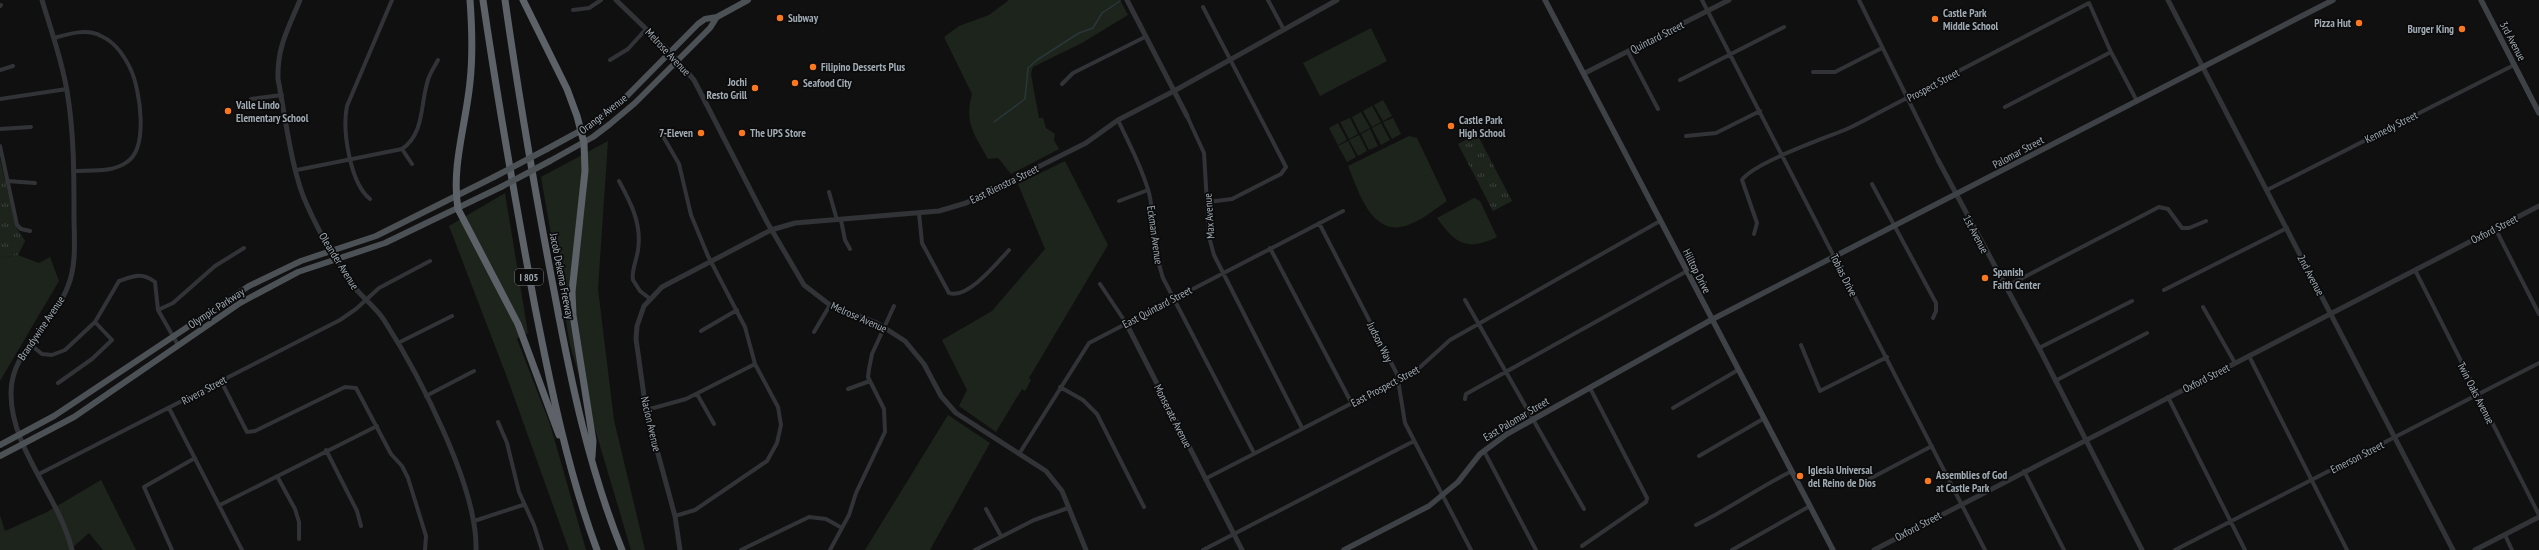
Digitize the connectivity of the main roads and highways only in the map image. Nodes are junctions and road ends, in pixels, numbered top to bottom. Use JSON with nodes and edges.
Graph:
{"nodes":[{"id":1,"x":470,"y":0,"type":"edge"},
{"id":2,"x":482,"y":0,"type":"edge"},
{"id":3,"x":505,"y":0,"type":"edge"},
{"id":4,"x":523,"y":0,"type":"edge"},
{"id":5,"x":748,"y":0,"type":"edge"},
{"id":6,"x":1546,"y":0,"type":"edge"},
{"id":7,"x":2333,"y":0,"type":"edge"},
{"id":8,"x":2480,"y":0,"type":"edge"},
{"id":9,"x":717,"y":17,"type":"junction"},
{"id":10,"x":2539,"y":113,"type":"edge"},
{"id":11,"x":581,"y":130,"type":"junction"},
{"id":12,"x":584,"y":143,"type":"junction"},
{"id":13,"x":456,"y":196,"type":"junction"},
{"id":14,"x":458,"y":209,"type":"junction"},
{"id":15,"x":1711,"y":320,"type":"junction"},
{"id":16,"x":0,"y":445,"type":"edge"},
{"id":17,"x":0,"y":456,"type":"edge"},
{"id":18,"x":592,"y":463,"type":"junction"},
{"id":19,"x":580,"y":498,"type":"junction"},
{"id":20,"x":597,"y":550,"type":"edge"},
{"id":21,"x":622,"y":550,"type":"edge"},
{"id":22,"x":1344,"y":550,"type":"edge"},
{"id":23,"x":1833,"y":550,"type":"edge"}],
"edges":[{"from":1,"to":13,"type":"highway"},
{"from":2,"to":19,"type":"highway","number":"I 805"},
{"from":3,"to":18,"type":"highway","name":"Jacob Dekema Freeway","number":"I 805"},
{"from":4,"to":11,"type":"highway"},
{"from":5,"to":9,"type":"main road","name":"Orange Avenue"},
{"from":6,"to":15,"type":"main road","name":"Hilltop Drive"},
{"from":7,"to":15,"type":"main road","name":"Palomar Street"},
{"from":8,"to":10,"type":"main road","name":"3rd Avenue"},
{"from":9,"to":11,"type":"main road","name":"Orange Avenue"},
{"from":9,"to":12,"type":"main road","name":"Orange Avenue"},
{"from":11,"to":12,"type":"highway"},
{"from":11,"to":13,"type":"main road","name":"Orange Avenue","bridge":true},
{"from":12,"to":14,"type":"main road","name":"Orange Avenue","bridge":true},
{"from":12,"to":18,"type":"highway"},
{"from":13,"to":14,"type":"highway"},
{"from":13,"to":16,"type":"main road","name":"Olympic Parkway"},
{"from":14,"to":17,"type":"main road","name":"Olympic Parkway"},
{"from":14,"to":19,"type":"highway"},
{"from":15,"to":22,"type":"main road","name":"East Palomar Street"},
{"from":15,"to":23,"type":"main road","name":"Hilltop Drive"},
{"from":18,"to":21,"type":"highway","name":"Jacob Dekema Freeway","number":"I 805"},
{"from":19,"to":20,"type":"highway","number":"I 805"}]}
